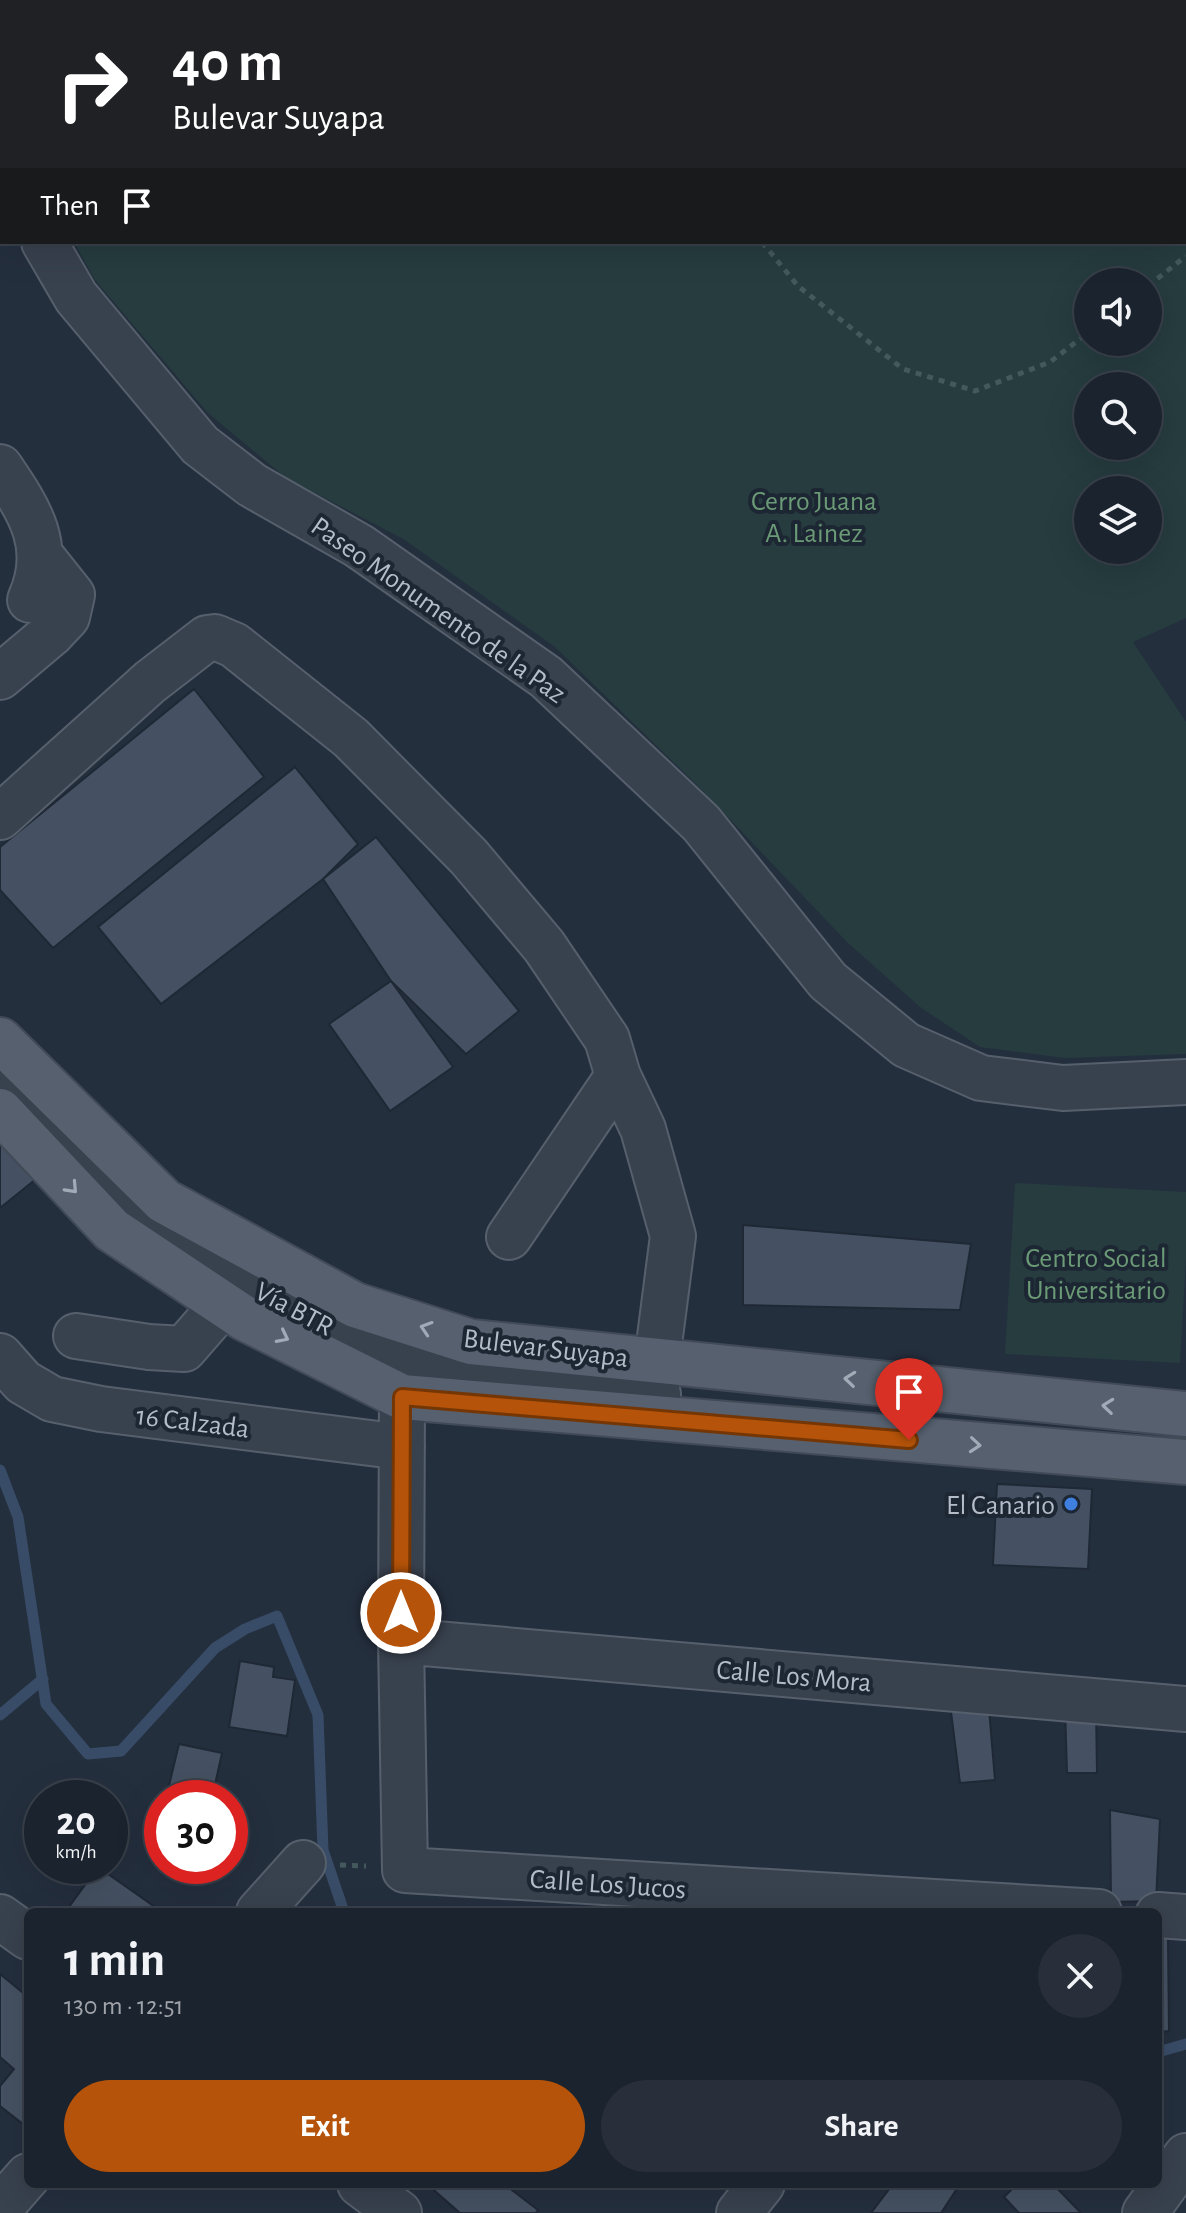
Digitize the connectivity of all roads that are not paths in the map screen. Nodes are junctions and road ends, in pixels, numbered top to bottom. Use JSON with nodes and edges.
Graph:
{"nodes":[{"id":1,"x":45,"y":244,"type":"edge"},
{"id":2,"x":0,"y":467,"type":"edge"},
{"id":3,"x":41,"y":556,"type":"junction"},
{"id":4,"x":30,"y":600,"type":"dead end"},
{"id":5,"x":0,"y":677,"type":"edge"},
{"id":6,"x":0,"y":817,"type":"edge"},
{"id":7,"x":0,"y":1040,"type":"edge"},
{"id":8,"x":0,"y":1076,"type":"edge"},
{"id":9,"x":618,"y":1076,"type":"junction"},
{"id":10,"x":1186,"y":1082,"type":"edge"},
{"id":11,"x":0,"y":1111,"type":"edge"},
{"id":12,"x":509,"y":1237,"type":"dead end"},
{"id":13,"x":224,"y":1303,"type":"junction"},
{"id":14,"x":76,"y":1336,"type":"dead end"},
{"id":15,"x":0,"y":1356,"type":"edge"},
{"id":16,"x":658,"y":1377,"type":"junction"},
{"id":17,"x":402,"y":1397,"type":"junction"},
{"id":18,"x":1186,"y":1414,"type":"edge"},
{"id":19,"x":402,"y":1447,"type":"junction"},
{"id":20,"x":1186,"y":1462,"type":"edge"},
{"id":21,"x":401,"y":1641,"type":"junction"},
{"id":22,"x":1186,"y":1709,"type":"edge"},
{"id":23,"x":303,"y":1863,"type":"road end"},
{"id":24,"x":803,"y":1904,"type":"edge"},
{"id":25,"x":263,"y":1908,"type":"edge"},
{"id":26,"x":951,"y":1908,"type":"edge"},
{"id":27,"x":1162,"y":1915,"type":"edge"},
{"id":28,"x":0,"y":1917,"type":"edge"},
{"id":29,"x":1186,"y":1917,"type":"edge"},
{"id":30,"x":24,"y":1934,"type":"edge"},
{"id":31,"x":1186,"y":2156,"type":"edge"},
{"id":32,"x":24,"y":2181,"type":"edge"},
{"id":33,"x":365,"y":2188,"type":"edge"},
{"id":34,"x":759,"y":2188,"type":"edge"},
{"id":35,"x":0,"y":2208,"type":"edge"},
{"id":36,"x":399,"y":2213,"type":"edge"},
{"id":37,"x":739,"y":2213,"type":"edge"},
{"id":38,"x":1145,"y":2213,"type":"edge"}],
"edges":[{"from":1,"to":10,"type":"street","name":"Paseo Monumento de la Paz"},
{"from":2,"to":3,"type":"street"},
{"from":3,"to":4,"type":"street"},
{"from":3,"to":5,"type":"street"},
{"from":6,"to":9,"type":"street"},
{"from":16,"to":7,"type":"main road","name":"Bulevar Suyapa","one_way":true},
{"from":8,"to":16,"type":"street","name":"Vía BTR"},
{"from":9,"to":12,"type":"street"},
{"from":9,"to":16,"type":"street"},
{"from":11,"to":13,"type":"main road","one_way":true},
{"from":13,"to":14,"type":"street"},
{"from":13,"to":17,"type":"main road","one_way":true},
{"from":15,"to":19,"type":"street","name":"16 Calzada"},
{"from":18,"to":16,"type":"main road","name":"Bulevar Suyapa","one_way":true},
{"from":17,"to":19,"type":"street"},
{"from":17,"to":20,"type":"main road","one_way":true},
{"from":19,"to":21,"type":"street"},
{"from":21,"to":22,"type":"street","name":"Calle Los Mora"},
{"from":21,"to":24,"type":"street","name":"Calle Los Jucos"},
{"from":23,"to":25,"type":"street"},
{"from":24,"to":26,"type":"street","name":"Calle Los Jucos"},
{"from":27,"to":29,"type":"street"},
{"from":28,"to":30,"type":"street"},
{"from":31,"to":38,"type":"street"},
{"from":32,"to":35,"type":"street"},
{"from":33,"to":36,"type":"street"},
{"from":34,"to":37,"type":"street"}]}
